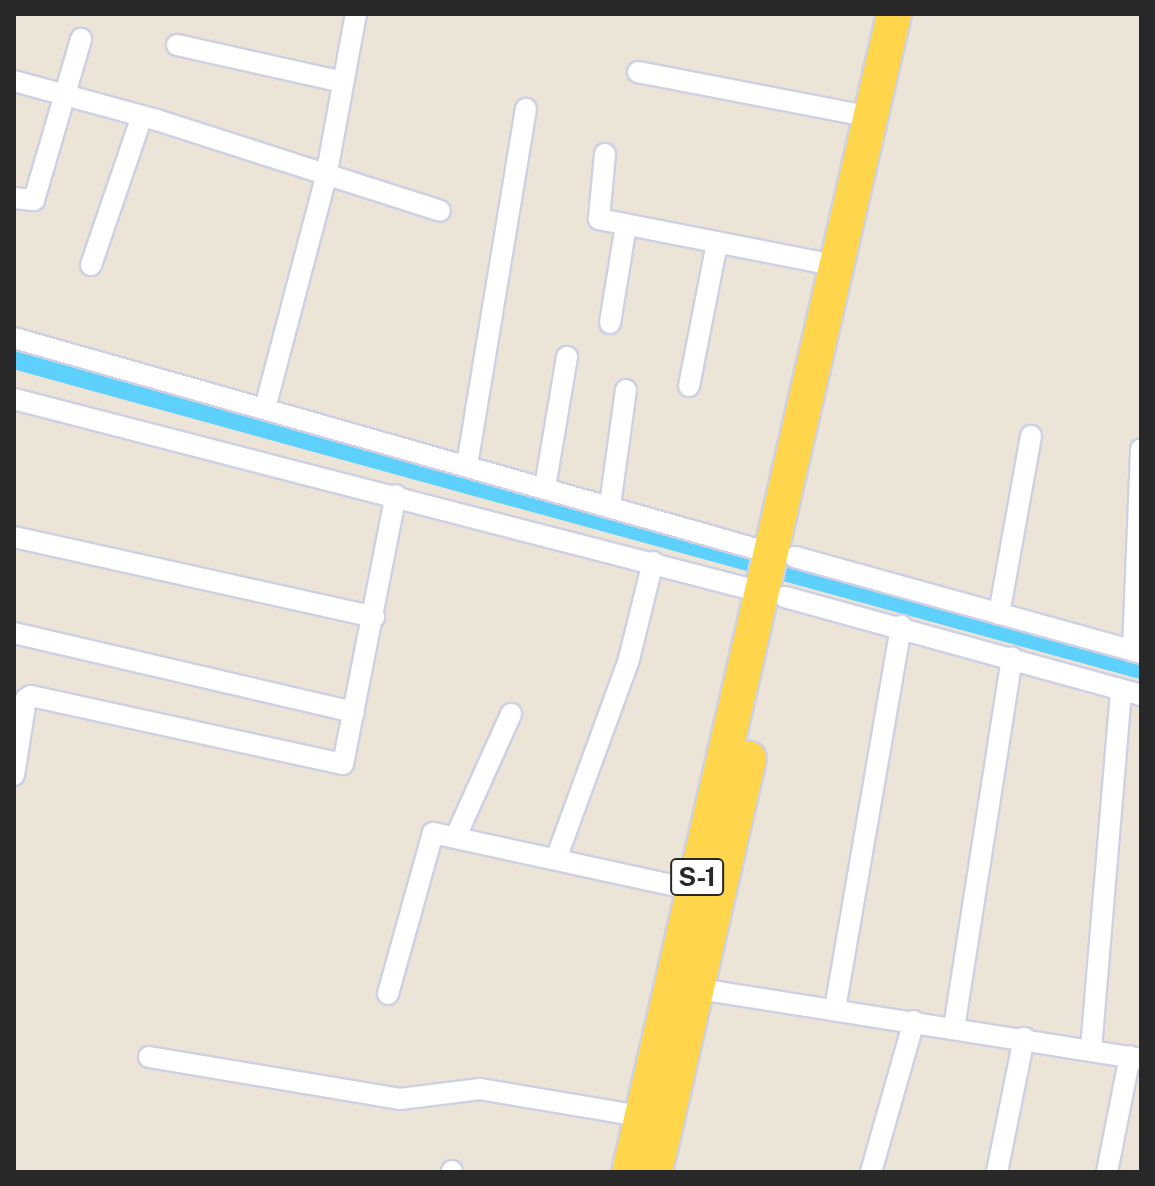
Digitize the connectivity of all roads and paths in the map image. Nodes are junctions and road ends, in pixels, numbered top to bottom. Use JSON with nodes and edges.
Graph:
{"nodes":[{"id":1,"x":356,"y":14,"type":"edge"},
{"id":2,"x":894,"y":14,"type":"edge"},
{"id":3,"x":916,"y":14,"type":"edge"},
{"id":4,"x":81,"y":39,"type":"dead end"},
{"id":5,"x":177,"y":45,"type":"dead end"},
{"id":6,"x":638,"y":72,"type":"dead end"},
{"id":7,"x":14,"y":81,"type":"edge"},
{"id":8,"x":342,"y":82,"type":"junction"},
{"id":9,"x":67,"y":95,"type":"junction"},
{"id":10,"x":526,"y":109,"type":"dead end"},
{"id":11,"x":142,"y":116,"type":"junction"},
{"id":12,"x":871,"y":117,"type":"junction"},
{"id":13,"x":605,"y":154,"type":"dead end"},
{"id":14,"x":326,"y":177,"type":"junction"},
{"id":15,"x":14,"y":198,"type":"edge"},
{"id":16,"x":440,"y":211,"type":"dead end"},
{"id":17,"x":626,"y":225,"type":"junction"},
{"id":18,"x":717,"y":243,"type":"junction"},
{"id":19,"x":91,"y":265,"type":"dead end"},
{"id":20,"x":838,"y":266,"type":"junction"},
{"id":21,"x":610,"y":323,"type":"dead end"},
{"id":22,"x":14,"y":338,"type":"edge"},
{"id":23,"x":567,"y":357,"type":"dead end"},
{"id":24,"x":689,"y":386,"type":"dead end"},
{"id":25,"x":626,"y":390,"type":"dead end"},
{"id":26,"x":14,"y":399,"type":"edge"},
{"id":27,"x":265,"y":408,"type":"junction"},
{"id":28,"x":1031,"y":436,"type":"dead end"},
{"id":29,"x":1141,"y":449,"type":"edge"},
{"id":30,"x":467,"y":465,"type":"junction"},
{"id":31,"x":545,"y":487,"type":"junction"},
{"id":32,"x":396,"y":495,"type":"junction"},
{"id":33,"x":610,"y":505,"type":"junction"},
{"id":34,"x":14,"y":537,"type":"edge"},
{"id":35,"x":653,"y":562,"type":"junction"},
{"id":36,"x":779,"y":578,"type":"junction"},
{"id":37,"x":999,"y":614,"type":"junction"},
{"id":38,"x":374,"y":617,"type":"junction"},
{"id":39,"x":901,"y":626,"type":"junction"},
{"id":40,"x":14,"y":633,"type":"edge"},
{"id":41,"x":1137,"y":652,"type":"edge"},
{"id":42,"x":1012,"y":658,"type":"junction"},
{"id":43,"x":1131,"y":692,"type":"edge"},
{"id":44,"x":354,"y":712,"type":"junction"},
{"id":45,"x":511,"y":714,"type":"dead end"},
{"id":46,"x":14,"y":775,"type":"edge"},
{"id":47,"x":456,"y":836,"type":"junction"},
{"id":48,"x":556,"y":859,"type":"junction"},
{"id":49,"x":694,"y":890,"type":"junction"},
{"id":50,"x":699,"y":989,"type":"junction"},
{"id":51,"x":388,"y":994,"type":"dead end"},
{"id":52,"x":835,"y":1009,"type":"junction"},
{"id":53,"x":914,"y":1021,"type":"junction"},
{"id":54,"x":954,"y":1028,"type":"junction"},
{"id":55,"x":1024,"y":1038,"type":"junction"},
{"id":56,"x":1091,"y":1049,"type":"junction"},
{"id":57,"x":149,"y":1057,"type":"dead end"},
{"id":58,"x":1135,"y":1058,"type":"edge"},
{"id":59,"x":653,"y":1099,"type":"junction"},
{"id":60,"x":629,"y":1172,"type":"edge"},
{"id":61,"x":655,"y":1172,"type":"edge"},
{"id":62,"x":871,"y":1172,"type":"edge"},
{"id":63,"x":997,"y":1172,"type":"edge"},
{"id":64,"x":1107,"y":1172,"type":"edge"}],
"edges":[{"from":1,"to":8,"type":"street"},
{"from":2,"to":12,"type":"main road","number":"S-1"},
{"from":3,"to":36,"type":"main road","number":"S-1"},
{"from":4,"to":9,"type":"street"},
{"from":5,"to":8,"type":"street"},
{"from":6,"to":12,"type":"street"},
{"from":7,"to":9,"type":"street"},
{"from":8,"to":14,"type":"street"},
{"from":9,"to":11,"type":"street"},
{"from":9,"to":15,"type":"street"},
{"from":10,"to":30,"type":"street"},
{"from":11,"to":14,"type":"street"},
{"from":11,"to":19,"type":"street"},
{"from":12,"to":20,"type":"main road","number":"S-1"},
{"from":13,"to":17,"type":"street"},
{"from":14,"to":16,"type":"street"},
{"from":14,"to":27,"type":"street"},
{"from":17,"to":18,"type":"street"},
{"from":17,"to":21,"type":"street"},
{"from":18,"to":20,"type":"street"},
{"from":18,"to":24,"type":"street"},
{"from":20,"to":36,"type":"main road","number":"S-1"},
{"from":22,"to":27,"type":"street"},
{"from":23,"to":31,"type":"street"},
{"from":25,"to":33,"type":"street"},
{"from":26,"to":32,"type":"street"},
{"from":27,"to":30,"type":"street"},
{"from":28,"to":37,"type":"street"},
{"from":29,"to":41,"type":"street"},
{"from":30,"to":31,"type":"street"},
{"from":31,"to":33,"type":"street"},
{"from":32,"to":35,"type":"street"},
{"from":32,"to":38,"type":"street"},
{"from":33,"to":36,"type":"street"},
{"from":34,"to":38,"type":"street"},
{"from":35,"to":36,"type":"street"},
{"from":35,"to":48,"type":"street"},
{"from":36,"to":37,"type":"street"},
{"from":36,"to":39,"type":"street"},
{"from":36,"to":49,"type":"main road","number":"S-1"},
{"from":36,"to":50,"type":"main road","number":"S-1"},
{"from":37,"to":41,"type":"street"},
{"from":38,"to":44,"type":"street"},
{"from":39,"to":42,"type":"street"},
{"from":39,"to":52,"type":"street"},
{"from":40,"to":44,"type":"street"},
{"from":42,"to":43,"type":"street"},
{"from":42,"to":54,"type":"street"},
{"from":43,"to":56,"type":"street"},
{"from":44,"to":46,"type":"street"},
{"from":45,"to":47,"type":"street"},
{"from":47,"to":48,"type":"street"},
{"from":47,"to":51,"type":"street"},
{"from":48,"to":49,"type":"street"},
{"from":49,"to":59,"type":"main road","number":"S-1"},
{"from":50,"to":52,"type":"street"},
{"from":50,"to":59,"type":"main road","number":"S-1"},
{"from":52,"to":53,"type":"street"},
{"from":53,"to":54,"type":"street"},
{"from":53,"to":62,"type":"street"},
{"from":54,"to":55,"type":"street"},
{"from":55,"to":56,"type":"street"},
{"from":55,"to":63,"type":"street"},
{"from":56,"to":58,"type":"street"},
{"from":57,"to":59,"type":"street"},
{"from":58,"to":64,"type":"street"},
{"from":59,"to":60,"type":"main road","number":"S-1"},
{"from":59,"to":61,"type":"main road","number":"S-1"}]}
